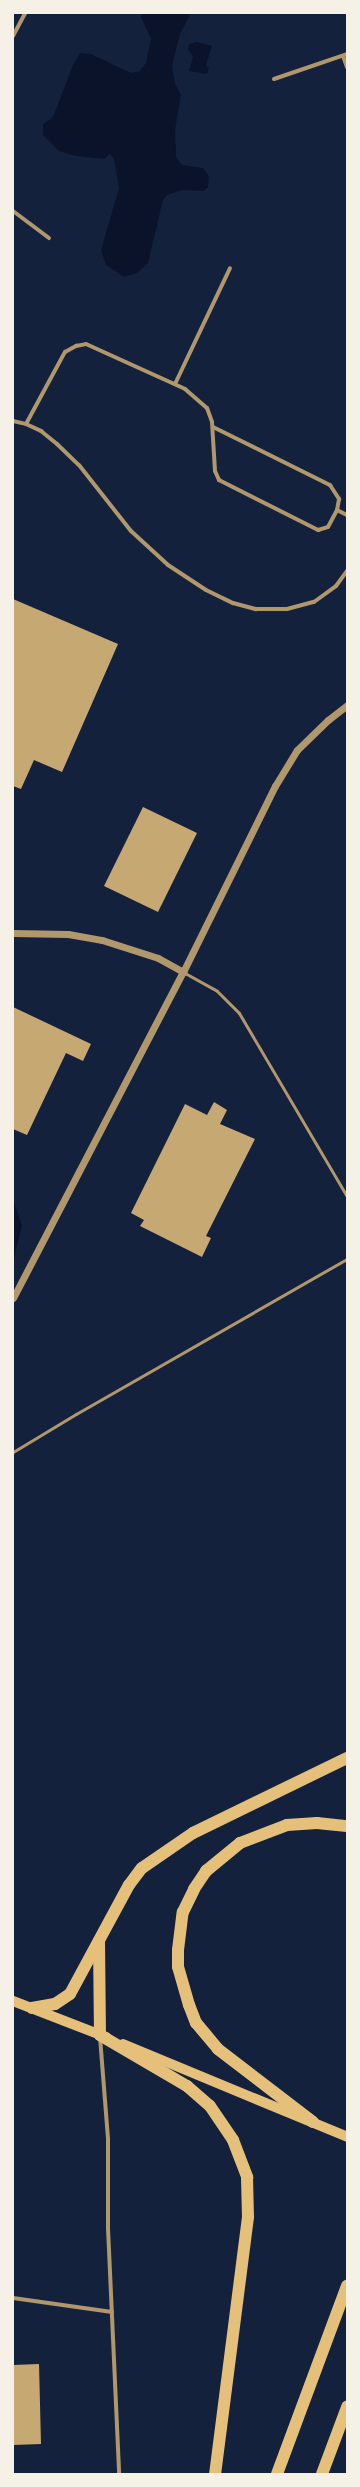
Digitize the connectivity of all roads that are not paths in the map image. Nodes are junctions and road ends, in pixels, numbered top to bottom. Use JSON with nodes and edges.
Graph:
{"nodes":[{"id":1,"x":24,"y":13,"type":"edge"},
{"id":2,"x":13,"y":36,"type":"edge"},
{"id":3,"x":345,"y":55,"type":"edge"},
{"id":4,"x":347,"y":67,"type":"edge"},
{"id":5,"x":274,"y":79,"type":"dead end"},
{"id":6,"x":13,"y":212,"type":"edge"},
{"id":7,"x":49,"y":238,"type":"dead end"},
{"id":8,"x":230,"y":268,"type":"dead end"},
{"id":9,"x":175,"y":384,"type":"junction"},
{"id":10,"x":13,"y":421,"type":"edge"},
{"id":11,"x":26,"y":424,"type":"junction"},
{"id":12,"x":213,"y":427,"type":"junction"},
{"id":13,"x":337,"y":510,"type":"junction"},
{"id":14,"x":347,"y":515,"type":"edge"},
{"id":15,"x":347,"y":571,"type":"edge"},
{"id":16,"x":347,"y":705,"type":"edge"},
{"id":17,"x":13,"y":933,"type":"edge"},
{"id":18,"x":183,"y":972,"type":"junction"},
{"id":19,"x":347,"y":1196,"type":"edge"},
{"id":20,"x":347,"y":1258,"type":"edge"},
{"id":21,"x":13,"y":1298,"type":"edge"},
{"id":22,"x":13,"y":1452,"type":"edge"},
{"id":23,"x":347,"y":1758,"type":"edge"},
{"id":24,"x":347,"y":1826,"type":"edge"},
{"id":25,"x":99,"y":1941,"type":"junction"},
{"id":26,"x":13,"y":2001,"type":"edge"},
{"id":27,"x":32,"y":2008,"type":"junction"},
{"id":28,"x":100,"y":2035,"type":"junction"},
{"id":29,"x":313,"y":2122,"type":"junction"},
{"id":30,"x":347,"y":2137,"type":"edge"},
{"id":31,"x":347,"y":2286,"type":"edge"},
{"id":32,"x":13,"y":2298,"type":"edge"},
{"id":33,"x":112,"y":2312,"type":"junction"},
{"id":34,"x":347,"y":2407,"type":"edge"},
{"id":35,"x":119,"y":2474,"type":"edge"},
{"id":36,"x":215,"y":2474,"type":"edge"},
{"id":37,"x":277,"y":2474,"type":"edge"},
{"id":38,"x":322,"y":2474,"type":"edge"}],
"edges":[{"from":1,"to":2,"type":"street"},
{"from":3,"to":4,"type":"street"},
{"from":3,"to":5,"type":"street"},
{"from":6,"to":7,"type":"street"},
{"from":8,"to":9,"type":"street"},
{"from":9,"to":11,"type":"street"},
{"from":9,"to":12,"type":"street"},
{"from":10,"to":11,"type":"street"},
{"from":11,"to":15,"type":"street"},
{"from":12,"to":13,"type":"street"},
{"from":12,"to":13,"type":"street"},
{"from":13,"to":14,"type":"street"},
{"from":16,"to":18,"type":"street"},
{"from":17,"to":18,"type":"street"},
{"from":18,"to":19,"type":"lane"},
{"from":18,"to":21,"type":"street"},
{"from":20,"to":22,"type":"lane"},
{"from":23,"to":25,"type":"highway"},
{"from":24,"to":29,"type":"highway"},
{"from":25,"to":27,"type":"highway"},
{"from":25,"to":28,"type":"highway"},
{"from":26,"to":27,"type":"main road"},
{"from":27,"to":28,"type":"main road"},
{"from":28,"to":29,"type":"main road"},
{"from":28,"to":33,"type":"street"},
{"from":28,"to":36,"type":"highway"},
{"from":29,"to":30,"type":"main road"},
{"from":31,"to":37,"type":"highway"},
{"from":32,"to":33,"type":"street"},
{"from":33,"to":35,"type":"street"},
{"from":34,"to":38,"type":"highway"}]}
